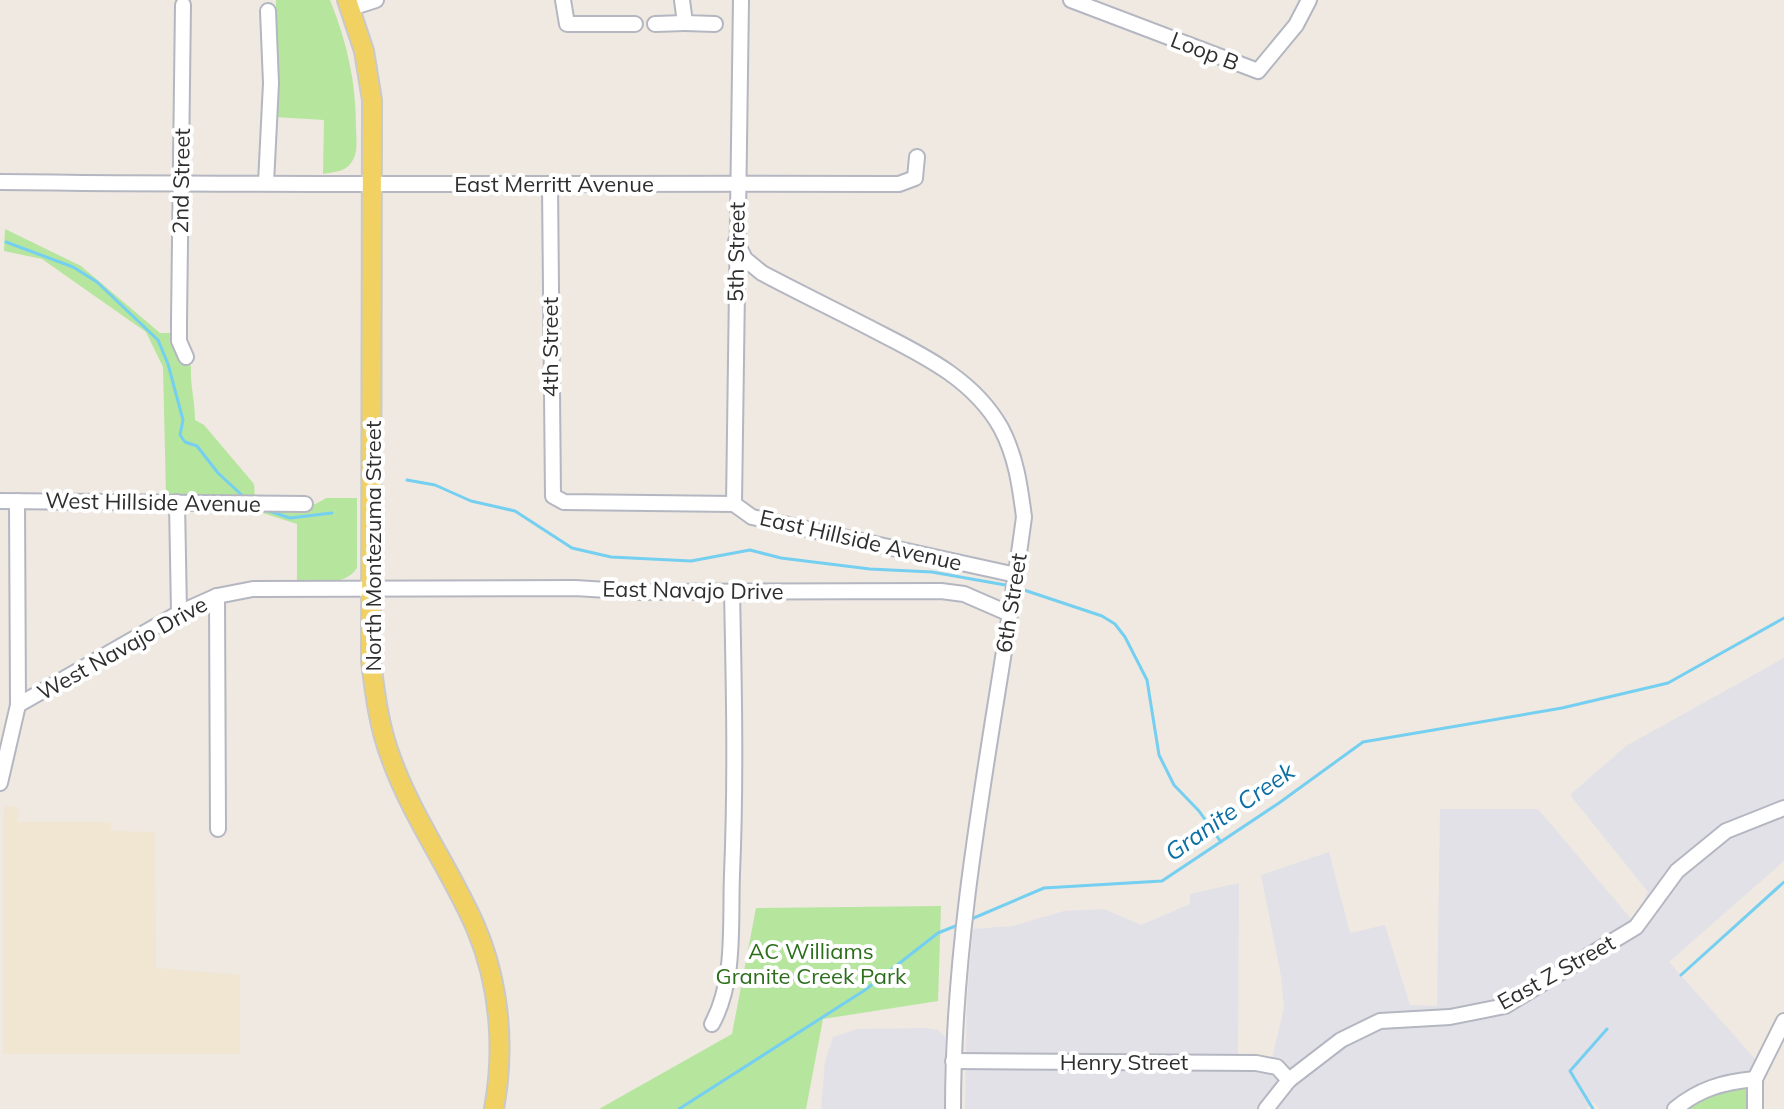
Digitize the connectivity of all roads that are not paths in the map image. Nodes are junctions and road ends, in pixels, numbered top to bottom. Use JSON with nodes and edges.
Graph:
{"nodes":[{"id":1,"x":376,"y":0,"type":"edge"},
{"id":2,"x":563,"y":0,"type":"edge"},
{"id":3,"x":682,"y":0,"type":"edge"},
{"id":4,"x":741,"y":0,"type":"edge"},
{"id":5,"x":1071,"y":0,"type":"edge"},
{"id":6,"x":1309,"y":0,"type":"edge"},
{"id":7,"x":349,"y":4,"type":"edge"},
{"id":8,"x":183,"y":5,"type":"dead end"},
{"id":9,"x":268,"y":11,"type":"dead end"},
{"id":10,"x":685,"y":23,"type":"junction"},
{"id":11,"x":635,"y":24,"type":"dead end"},
{"id":12,"x":655,"y":24,"type":"dead end"},
{"id":13,"x":715,"y":24,"type":"dead end"},
{"id":14,"x":917,"y":157,"type":"dead end"},
{"id":15,"x":0,"y":182,"type":"edge"},
{"id":16,"x":372,"y":182,"type":"junction"},
{"id":17,"x":266,"y":183,"type":"junction"},
{"id":18,"x":182,"y":184,"type":"junction"},
{"id":19,"x":737,"y":184,"type":"junction"},
{"id":20,"x":550,"y":185,"type":"junction"},
{"id":21,"x":736,"y":241,"type":"junction"},
{"id":22,"x":186,"y":357,"type":"dead end"},
{"id":23,"x":0,"y":501,"type":"edge"},
{"id":24,"x":17,"y":501,"type":"junction"},
{"id":25,"x":177,"y":502,"type":"junction"},
{"id":26,"x":564,"y":502,"type":"joint"},
{"id":27,"x":305,"y":504,"type":"dead end"},
{"id":28,"x":734,"y":504,"type":"junction"},
{"id":29,"x":1015,"y":583,"type":"junction"},
{"id":30,"x":371,"y":588,"type":"junction"},
{"id":31,"x":732,"y":592,"type":"junction"},
{"id":32,"x":217,"y":596,"type":"junction"},
{"id":33,"x":179,"y":613,"type":"junction"},
{"id":34,"x":1010,"y":614,"type":"junction"},
{"id":35,"x":18,"y":705,"type":"junction"},
{"id":36,"x":0,"y":783,"type":"edge"},
{"id":37,"x":1784,"y":808,"type":"edge"},
{"id":38,"x":218,"y":829,"type":"dead end"},
{"id":39,"x":1784,"y":1021,"type":"edge"},
{"id":40,"x":712,"y":1024,"type":"dead end"},
{"id":41,"x":953,"y":1061,"type":"junction"},
{"id":42,"x":1755,"y":1079,"type":"junction"},
{"id":43,"x":1289,"y":1080,"type":"junction"},
{"id":44,"x":494,"y":1109,"type":"edge"},
{"id":45,"x":953,"y":1109,"type":"edge"},
{"id":46,"x":1266,"y":1109,"type":"edge"},
{"id":47,"x":1675,"y":1109,"type":"edge"},
{"id":48,"x":1755,"y":1109,"type":"edge"}],
"edges":[{"from":1,"to":7,"type":"street"},
{"from":2,"to":11,"type":"street"},
{"from":3,"to":10,"type":"street"},
{"from":4,"to":19,"type":"street","name":"5th Street"},
{"from":5,"to":6,"type":"street","name":"Loop B"},
{"from":7,"to":16,"type":"main road","name":"North Montezuma Street"},
{"from":8,"to":18,"type":"street","name":"2nd Street"},
{"from":9,"to":17,"type":"street"},
{"from":10,"to":12,"type":"street"},
{"from":10,"to":13,"type":"street"},
{"from":14,"to":19,"type":"street","name":"East Merritt Avenue"},
{"from":15,"to":18,"type":"street","name":"East Merritt Avenue"},
{"from":16,"to":17,"type":"street","name":"East Merritt Avenue"},
{"from":16,"to":20,"type":"street","name":"East Merritt Avenue"},
{"from":16,"to":30,"type":"main road","name":"North Montezuma Street"},
{"from":17,"to":18,"type":"street","name":"East Merritt Avenue"},
{"from":18,"to":22,"type":"street","name":"2nd Street"},
{"from":19,"to":20,"type":"street","name":"East Merritt Avenue"},
{"from":19,"to":21,"type":"street","name":"5th Street"},
{"from":20,"to":26,"type":"street","name":"4th Street"},
{"from":21,"to":28,"type":"street","name":"5th Street"},
{"from":21,"to":29,"type":"street","name":"6th Street"},
{"from":23,"to":24,"type":"street","name":"West Hillside Avenue"},
{"from":24,"to":25,"type":"street","name":"West Hillside Avenue"},
{"from":24,"to":35,"type":"street"},
{"from":25,"to":27,"type":"street","name":"West Hillside Avenue"},
{"from":25,"to":33,"type":"street"},
{"from":26,"to":28,"type":"street","name":"East Hillside Avenue"},
{"from":28,"to":29,"type":"street","name":"East Hillside Avenue"},
{"from":29,"to":34,"type":"street","name":"6th Street"},
{"from":30,"to":31,"type":"street","name":"East Navajo Drive"},
{"from":30,"to":32,"type":"street","name":"West Navajo Drive"},
{"from":30,"to":44,"type":"main road","name":"North Montezuma Street"},
{"from":31,"to":34,"type":"street","name":"East Navajo Drive"},
{"from":31,"to":40,"type":"street"},
{"from":32,"to":33,"type":"street","name":"West Navajo Drive"},
{"from":32,"to":38,"type":"street"},
{"from":33,"to":35,"type":"street","name":"West Navajo Drive"},
{"from":34,"to":41,"type":"street","name":"6th Street"},
{"from":35,"to":36,"type":"street"},
{"from":37,"to":43,"type":"street","name":"East Z Street"},
{"from":39,"to":42,"type":"street"},
{"from":41,"to":43,"type":"street","name":"Henry Street"},
{"from":41,"to":45,"type":"street","name":"6th Street"},
{"from":42,"to":47,"type":"street"},
{"from":42,"to":48,"type":"street"},
{"from":43,"to":46,"type":"street","name":"East Z Street"}]}
